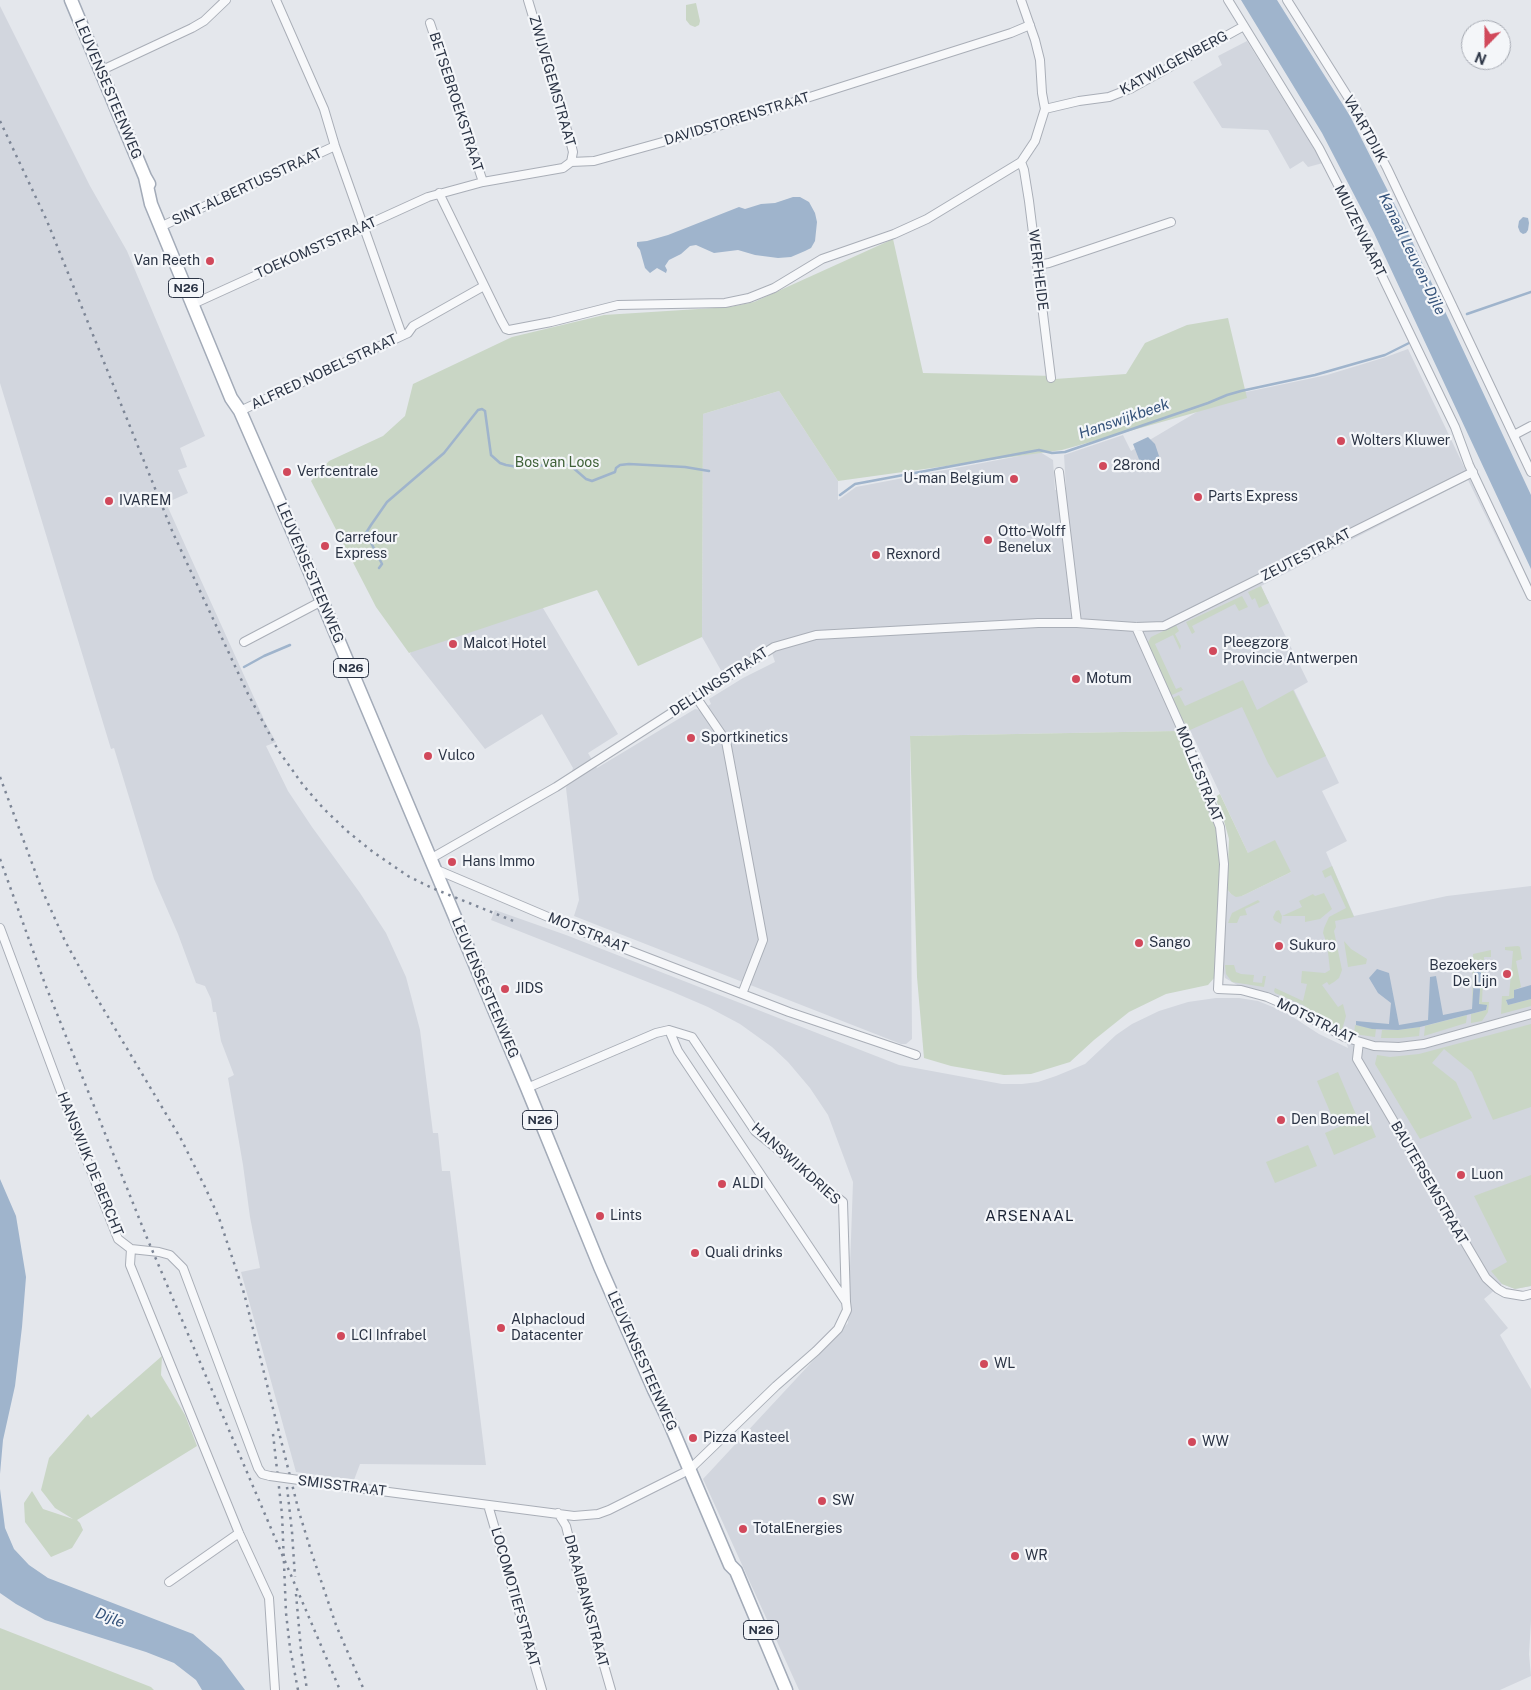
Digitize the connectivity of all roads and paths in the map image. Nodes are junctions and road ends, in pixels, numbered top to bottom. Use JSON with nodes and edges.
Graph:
{"nodes":[{"id":1,"x":71,"y":0,"type":"edge"},
{"id":2,"x":226,"y":0,"type":"edge"},
{"id":3,"x":276,"y":0,"type":"edge"},
{"id":4,"x":528,"y":0,"type":"edge"},
{"id":5,"x":1021,"y":0,"type":"edge"},
{"id":6,"x":1228,"y":0,"type":"edge"},
{"id":7,"x":1287,"y":0,"type":"edge"},
{"id":8,"x":430,"y":23,"type":"dead end"},
{"id":9,"x":1030,"y":25,"type":"junction"},
{"id":10,"x":1244,"y":26,"type":"junction"},
{"id":11,"x":100,"y":71,"type":"junction"},
{"id":12,"x":1045,"y":109,"type":"junction"},
{"id":13,"x":335,"y":146,"type":"junction"},
{"id":14,"x":571,"y":162,"type":"junction"},
{"id":15,"x":1021,"y":162,"type":"junction"},
{"id":16,"x":483,"y":182,"type":"junction"},
{"id":17,"x":439,"y":193,"type":"junction"},
{"id":18,"x":1171,"y":222,"type":"dead end"},
{"id":19,"x":164,"y":225,"type":"junction"},
{"id":20,"x":364,"y":227,"type":"junction"},
{"id":21,"x":1037,"y":265,"type":"junction"},
{"id":22,"x":484,"y":286,"type":"junction"},
{"id":23,"x":196,"y":303,"type":"junction"},
{"id":24,"x":402,"y":335,"type":"junction"},
{"id":25,"x":1051,"y":378,"type":"dead end"},
{"id":26,"x":240,"y":411,"type":"junction"},
{"id":27,"x":1531,"y":426,"type":"edge"},
{"id":28,"x":1514,"y":435,"type":"junction"},
{"id":29,"x":1059,"y":472,"type":"dead end"},
{"id":30,"x":1473,"y":472,"type":"junction"},
{"id":31,"x":1531,"y":472,"type":"edge"},
{"id":32,"x":1531,"y":596,"type":"edge"},
{"id":33,"x":322,"y":601,"type":"junction"},
{"id":34,"x":1077,"y":623,"type":"junction"},
{"id":35,"x":1136,"y":627,"type":"junction"},
{"id":36,"x":244,"y":642,"type":"dead end"},
{"id":37,"x":696,"y":697,"type":"junction"},
{"id":38,"x":432,"y":864,"type":"junction"},
{"id":39,"x":0,"y":928,"type":"edge"},
{"id":40,"x":1218,"y":989,"type":"joint"},
{"id":41,"x":742,"y":994,"type":"junction"},
{"id":42,"x":1531,"y":1014,"type":"edge"},
{"id":43,"x":669,"y":1030,"type":"junction"},
{"id":44,"x":1359,"y":1042,"type":"junction"},
{"id":45,"x":916,"y":1055,"type":"dead end"},
{"id":46,"x":527,"y":1088,"type":"junction"},
{"id":47,"x":131,"y":1248,"type":"junction"},
{"id":48,"x":1531,"y":1294,"type":"edge"},
{"id":49,"x":846,"y":1302,"type":"junction"},
{"id":50,"x":689,"y":1470,"type":"junction"},
{"id":51,"x":488,"y":1505,"type":"junction"},
{"id":52,"x":558,"y":1513,"type":"junction"},
{"id":53,"x":238,"y":1533,"type":"junction"},
{"id":54,"x":730,"y":1565,"type":"junction"},
{"id":55,"x":169,"y":1582,"type":"dead end"},
{"id":56,"x":276,"y":1690,"type":"edge"},
{"id":57,"x":542,"y":1690,"type":"edge"},
{"id":58,"x":611,"y":1690,"type":"edge"},
{"id":59,"x":778,"y":1690,"type":"edge"},
{"id":60,"x":786,"y":1690,"type":"edge"}],
"edges":[{"from":1,"to":11,"type":"main road","name":"LEUVENSESTEENWEG","number":"N26"},
{"from":2,"to":11,"type":"street"},
{"from":3,"to":13,"type":"street"},
{"from":4,"to":14,"type":"street","name":"ZWIJVEGEMSTRAAT"},
{"from":5,"to":9,"type":"street"},
{"from":6,"to":10,"type":"street","name":"MUIZENVAART"},
{"from":7,"to":28,"type":"street","name":"VAARTDIJK"},
{"from":8,"to":16,"type":"street","name":"BETSEBROEKSTRAAT"},
{"from":9,"to":12,"type":"street"},
{"from":9,"to":14,"type":"street","name":"DAVIDSTORENSTRAAT"},
{"from":10,"to":12,"type":"street","name":"KATWILGENBERG"},
{"from":10,"to":30,"type":"street","name":"MUIZENVAART"},
{"from":11,"to":19,"type":"main road","name":"LEUVENSESTEENWEG","number":"N26"},
{"from":12,"to":15,"type":"street"},
{"from":13,"to":19,"type":"street","name":"SINT-ALBERTUSSTRAAT"},
{"from":13,"to":20,"type":"street"},
{"from":14,"to":16,"type":"street","name":"DAVIDSTORENSTRAAT"},
{"from":15,"to":21,"type":"street","name":"WERFHEIDE"},
{"from":15,"to":22,"type":"street"},
{"from":16,"to":17,"type":"street","name":"DAVIDSTORENSTRAAT"},
{"from":17,"to":20,"type":"street","name":"TOEKOMSTSTRAAT"},
{"from":17,"to":22,"type":"street"},
{"from":18,"to":21,"type":"street"},
{"from":19,"to":23,"type":"main road","name":"LEUVENSESTEENWEG","number":"N26"},
{"from":20,"to":23,"type":"street","name":"TOEKOMSTSTRAAT"},
{"from":20,"to":24,"type":"street"},
{"from":21,"to":25,"type":"street","name":"WERFHEIDE"},
{"from":22,"to":24,"type":"street","name":"ALFRED NOBELSTRAAT"},
{"from":23,"to":26,"type":"main road","name":"LEUVENSESTEENWEG","number":"N26"},
{"from":24,"to":26,"type":"street","name":"ALFRED NOBELSTRAAT"},
{"from":26,"to":33,"type":"main road","name":"LEUVENSESTEENWEG","number":"N26"},
{"from":27,"to":28,"type":"street"},
{"from":28,"to":31,"type":"street","name":"VAARTDIJK"},
{"from":29,"to":34,"type":"street"},
{"from":30,"to":32,"type":"street","name":"MUIZENVAART"},
{"from":30,"to":35,"type":"street","name":"ZEUTESTRAAT"},
{"from":33,"to":36,"type":"street"},
{"from":33,"to":38,"type":"main road","name":"LEUVENSESTEENWEG","number":"N26"},
{"from":34,"to":35,"type":"street","name":"DELLINGSTRAAT"},
{"from":34,"to":37,"type":"street","name":"DELLINGSTRAAT"},
{"from":35,"to":40,"type":"street","name":"MOLLESTRAAT"},
{"from":37,"to":38,"type":"street","name":"DELLINGSTRAAT"},
{"from":37,"to":41,"type":"street"},
{"from":38,"to":41,"type":"street","name":"MOTSTRAAT"},
{"from":38,"to":46,"type":"main road","name":"LEUVENSESTEENWEG","number":"N26"},
{"from":39,"to":47,"type":"street","name":"HANSWIJK DE BERCHT"},
{"from":40,"to":44,"type":"street","name":"MOTSTRAAT"},
{"from":41,"to":45,"type":"street","name":"MOTSTRAAT"},
{"from":42,"to":44,"type":"street","name":"MOTSTRAAT"},
{"from":43,"to":46,"type":"street"},
{"from":43,"to":49,"type":"street","name":"HANSWIJKDRIES"},
{"from":43,"to":49,"type":"street","name":"HANSWIJKDRIES"},
{"from":44,"to":48,"type":"street","name":"BAUTERSEMSTRAAT"},
{"from":46,"to":50,"type":"main road","name":"LEUVENSESTEENWEG","number":"N26"},
{"from":47,"to":51,"type":"street","name":"SMISSTRAAT","bridge":true},
{"from":47,"to":53,"type":"street","name":"HANSWIJK DE BERCHT"},
{"from":49,"to":50,"type":"street","name":"HANSWIJKDRIES"},
{"from":50,"to":52,"type":"street","name":"SMISSTRAAT"},
{"from":50,"to":54,"type":"main road","name":"LEUVENSESTEENWEG","number":"N26"},
{"from":51,"to":52,"type":"street","name":"SMISSTRAAT"},
{"from":51,"to":57,"type":"street","name":"LOCOMOTIEFSTRAAT"},
{"from":52,"to":58,"type":"street","name":"DRAAIBANKSTRAAT"},
{"from":53,"to":55,"type":"street"},
{"from":53,"to":56,"type":"street","name":"HANSWIJK DE BERCHT"},
{"from":54,"to":59,"type":"main road","name":"LEUVENSESTEENWEG","number":"N26"},
{"from":54,"to":60,"type":"main road","name":"LEUVENSESTEENWEG","number":"N26"}]}
